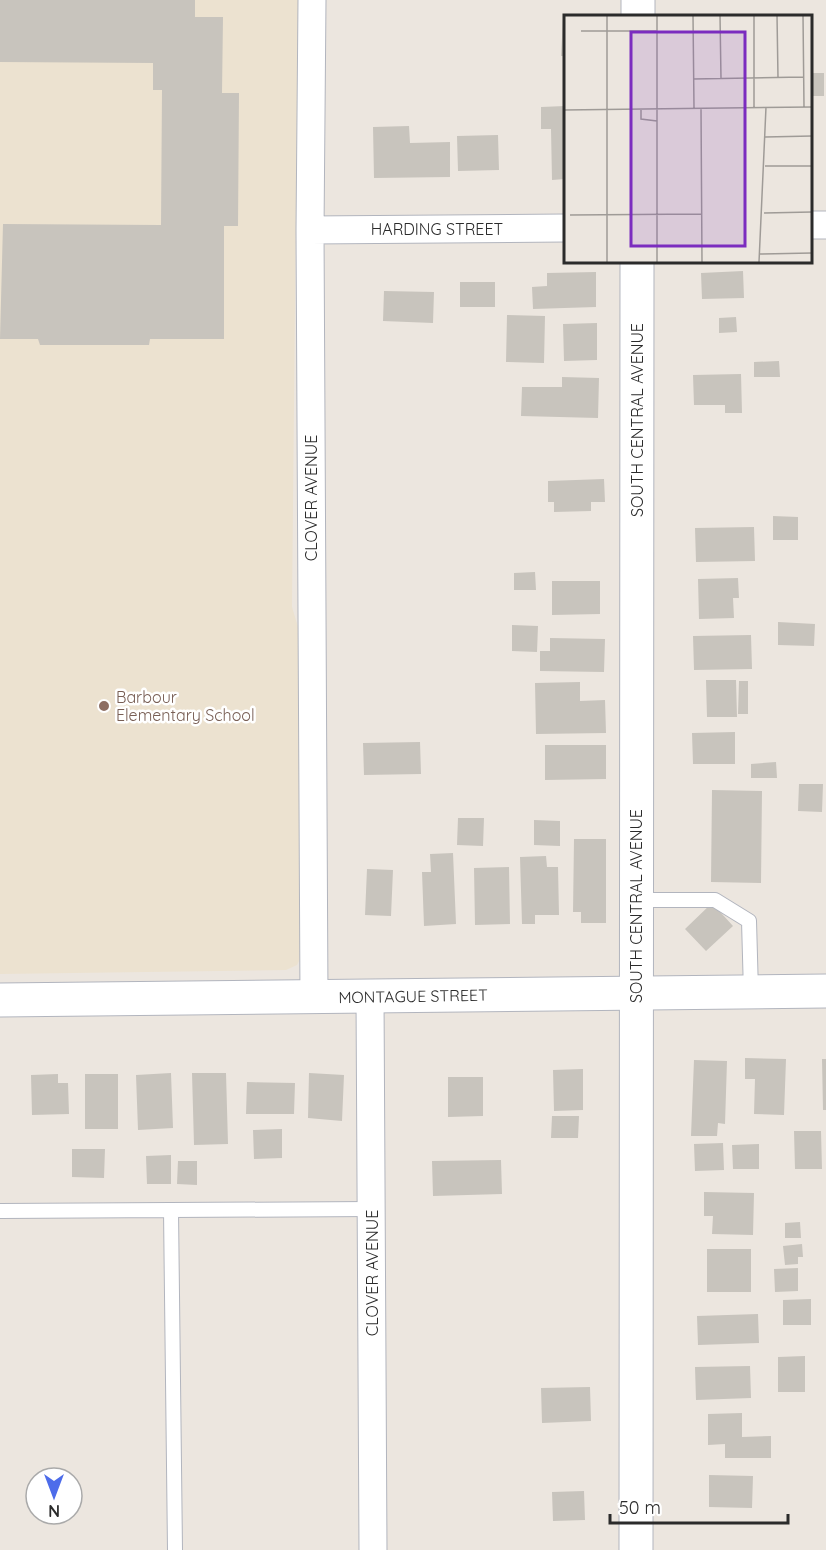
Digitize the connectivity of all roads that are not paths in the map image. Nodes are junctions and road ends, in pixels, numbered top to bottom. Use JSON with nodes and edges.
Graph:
{"nodes":[{"id":1,"x":312,"y":0,"type":"edge"},
{"id":2,"x":564,"y":228,"type":"edge"},
{"id":3,"x":310,"y":230,"type":"junction"},
{"id":4,"x":637,"y":262,"type":"edge"},
{"id":5,"x":636,"y":900,"type":"junction"},
{"id":6,"x":826,"y":991,"type":"edge"},
{"id":7,"x":751,"y":992,"type":"junction"},
{"id":8,"x":636,"y":993,"type":"junction"},
{"id":9,"x":370,"y":996,"type":"junction"},
{"id":10,"x":314,"y":997,"type":"junction"},
{"id":11,"x":0,"y":1000,"type":"edge"},
{"id":12,"x":371,"y":1209,"type":"junction"},
{"id":13,"x":171,"y":1210,"type":"junction"},
{"id":14,"x":0,"y":1211,"type":"edge"},
{"id":15,"x":175,"y":1550,"type":"edge"},
{"id":16,"x":374,"y":1550,"type":"edge"},
{"id":17,"x":636,"y":1550,"type":"edge"}],
"edges":[{"from":1,"to":3,"type":"street","name":"CLOVER AVENUE"},
{"from":2,"to":3,"type":"street","name":"HARDING STREET"},
{"from":3,"to":10,"type":"street","name":"CLOVER AVENUE"},
{"from":4,"to":5,"type":"main road","name":"SOUTH CENTRAL AVENUE"},
{"from":5,"to":7,"type":"lane"},
{"from":5,"to":8,"type":"main road","name":"SOUTH CENTRAL AVENUE"},
{"from":6,"to":7,"type":"main road","name":"MONTAGUE STREET"},
{"from":7,"to":8,"type":"main road","name":"MONTAGUE STREET"},
{"from":8,"to":9,"type":"main road","name":"MONTAGUE STREET"},
{"from":8,"to":17,"type":"main road","name":"SOUTH CENTRAL AVENUE"},
{"from":9,"to":10,"type":"main road","name":"MONTAGUE STREET"},
{"from":9,"to":12,"type":"street","name":"CLOVER AVENUE"},
{"from":10,"to":11,"type":"main road","name":"MONTAGUE STREET"},
{"from":12,"to":13,"type":"lane"},
{"from":12,"to":16,"type":"street","name":"CLOVER AVENUE"},
{"from":13,"to":14,"type":"lane"},
{"from":13,"to":15,"type":"lane"}]}
